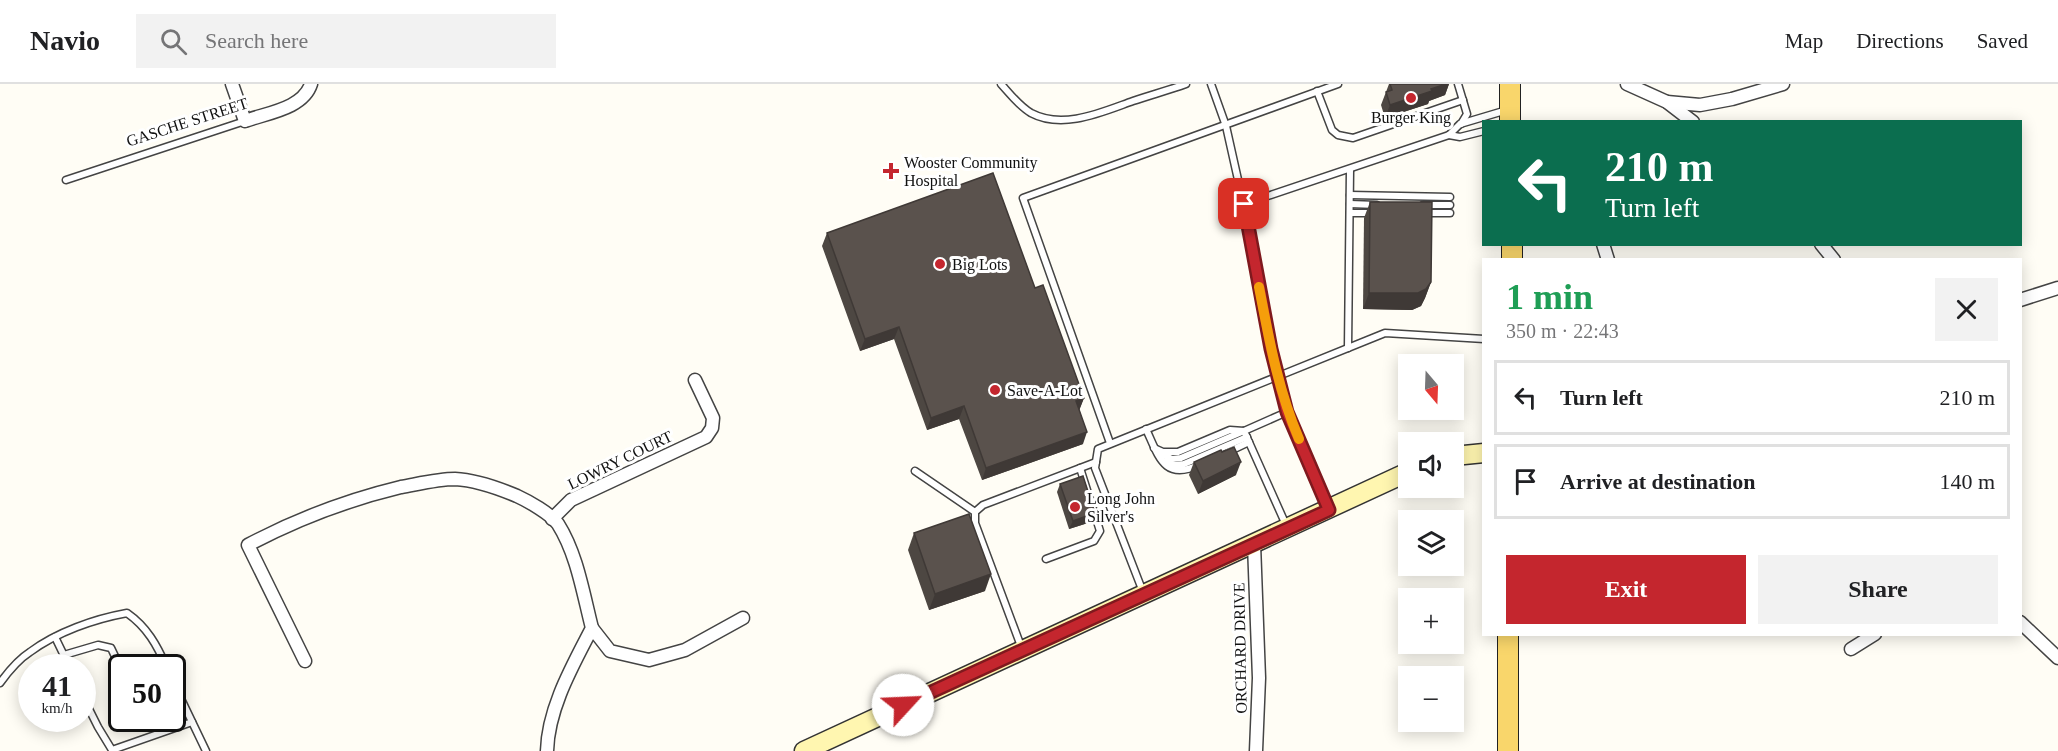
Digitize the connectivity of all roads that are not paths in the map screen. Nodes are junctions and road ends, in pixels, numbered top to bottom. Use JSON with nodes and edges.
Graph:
{"nodes":[{"id":1,"x":232,"y":84,"type":"edge"},
{"id":2,"x":311,"y":84,"type":"edge"},
{"id":3,"x":1000,"y":84,"type":"edge"},
{"id":4,"x":1186,"y":84,"type":"edge"},
{"id":5,"x":1211,"y":84,"type":"edge"},
{"id":6,"x":1338,"y":84,"type":"edge"},
{"id":7,"x":1458,"y":84,"type":"edge"},
{"id":8,"x":1510,"y":84,"type":"edge"},
{"id":9,"x":1627,"y":84,"type":"edge"},
{"id":10,"x":1783,"y":84,"type":"edge"},
{"id":11,"x":1317,"y":91,"type":"junction"},
{"id":12,"x":1463,"y":100,"type":"junction"},
{"id":13,"x":1667,"y":102,"type":"junction"},
{"id":14,"x":1510,"y":115,"type":"edge"},
{"id":15,"x":1482,"y":120,"type":"edge"},
{"id":16,"x":1483,"y":120,"type":"edge"},
{"id":17,"x":1690,"y":120,"type":"edge"},
{"id":18,"x":245,"y":121,"type":"junction"},
{"id":19,"x":1461,"y":124,"type":"junction"},
{"id":20,"x":1226,"y":126,"type":"junction"},
{"id":21,"x":1482,"y":132,"type":"edge"},
{"id":22,"x":1449,"y":135,"type":"junction"},
{"id":23,"x":1350,"y":170,"type":"junction"},
{"id":24,"x":66,"y":180,"type":"dead end"},
{"id":25,"x":1350,"y":195,"type":"junction"},
{"id":26,"x":1449,"y":196,"type":"dead end"},
{"id":27,"x":1244,"y":204,"type":"junction"},
{"id":28,"x":1350,"y":204,"type":"junction"},
{"id":29,"x":1383,"y":205,"type":"edge"},
{"id":30,"x":1416,"y":205,"type":"edge"},
{"id":31,"x":1350,"y":213,"type":"junction"},
{"id":32,"x":1383,"y":213,"type":"edge"},
{"id":33,"x":1416,"y":213,"type":"edge"},
{"id":34,"x":1823,"y":246,"type":"edge"},
{"id":35,"x":1832,"y":258,"type":"edge"},
{"id":36,"x":2058,"y":288,"type":"edge"},
{"id":37,"x":2022,"y":299,"type":"edge"},
{"id":38,"x":1482,"y":339,"type":"edge"},
{"id":39,"x":1348,"y":348,"type":"junction"},
{"id":40,"x":1278,"y":376,"type":"junction"},
{"id":41,"x":695,"y":380,"type":"dead end"},
{"id":42,"x":1287,"y":412,"type":"junction"},
{"id":43,"x":1146,"y":429,"type":"junction"},
{"id":44,"x":1247,"y":437,"type":"junction"},
{"id":45,"x":1110,"y":444,"type":"junction"},
{"id":46,"x":1156,"y":450,"type":"junction"},
{"id":47,"x":1482,"y":453,"type":"edge"},
{"id":48,"x":1464,"y":455,"type":"edge"},
{"id":49,"x":1096,"y":462,"type":"junction"},
{"id":50,"x":1080,"y":468,"type":"junction"},
{"id":51,"x":915,"y":471,"type":"dead end"},
{"id":52,"x":1398,"y":477,"type":"edge"},
{"id":53,"x":1329,"y":510,"type":"junction"},
{"id":54,"x":975,"y":512,"type":"junction"},
{"id":55,"x":552,"y":519,"type":"junction"},
{"id":56,"x":1288,"y":528,"type":"junction"},
{"id":57,"x":1254,"y":544,"type":"junction"},
{"id":58,"x":1046,"y":560,"type":"dead end"},
{"id":59,"x":1144,"y":594,"type":"junction"},
{"id":60,"x":744,"y":618,"type":"dead end"},
{"id":61,"x":2022,"y":624,"type":"edge"},
{"id":62,"x":592,"y":628,"type":"junction"},
{"id":63,"x":55,"y":636,"type":"junction"},
{"id":64,"x":1508,"y":636,"type":"edge"},
{"id":65,"x":1872,"y":636,"type":"edge"},
{"id":66,"x":1851,"y":649,"type":"dead end"},
{"id":67,"x":1022,"y":650,"type":"junction"},
{"id":68,"x":64,"y":654,"type":"edge"},
{"id":69,"x":67,"y":654,"type":"edge"},
{"id":70,"x":114,"y":654,"type":"edge"},
{"id":71,"x":160,"y":654,"type":"edge"},
{"id":72,"x":2058,"y":658,"type":"edge"},
{"id":73,"x":305,"y":661,"type":"dead end"},
{"id":74,"x":0,"y":683,"type":"edge"},
{"id":75,"x":186,"y":709,"type":"edge"},
{"id":76,"x":192,"y":722,"type":"junction"},
{"id":77,"x":96,"y":724,"type":"edge"},
{"id":78,"x":206,"y":751,"type":"edge"},
{"id":79,"x":548,"y":751,"type":"edge"},
{"id":80,"x":804,"y":751,"type":"edge"},
{"id":81,"x":1256,"y":751,"type":"edge"},
{"id":82,"x":1507,"y":751,"type":"edge"}],
"edges":[{"from":1,"to":18,"type":"street"},
{"from":2,"to":18,"type":"street","name":"GASCHE STREET"},
{"from":3,"to":4,"type":"lane"},
{"from":5,"to":20,"type":"lane"},
{"from":6,"to":11,"type":"lane"},
{"from":7,"to":12,"type":"lane"},
{"from":8,"to":14,"type":"main road"},
{"from":9,"to":13,"type":"street"},
{"from":10,"to":13,"type":"street"},
{"from":11,"to":12,"type":"lane"},
{"from":11,"to":20,"type":"lane"},
{"from":12,"to":19,"type":"lane"},
{"from":13,"to":17,"type":"street"},
{"from":14,"to":16,"type":"lane"},
{"from":15,"to":19,"type":"lane"},
{"from":18,"to":24,"type":"lane","name":"GASCHE STREET"},
{"from":19,"to":22,"type":"lane"},
{"from":20,"to":27,"type":"lane"},
{"from":20,"to":45,"type":"lane"},
{"from":21,"to":22,"type":"lane"},
{"from":22,"to":23,"type":"lane"},
{"from":23,"to":25,"type":"lane"},
{"from":23,"to":27,"type":"lane"},
{"from":25,"to":26,"type":"lane"},
{"from":25,"to":28,"type":"lane"},
{"from":27,"to":40,"type":"lane"},
{"from":28,"to":29,"type":"lane"},
{"from":28,"to":31,"type":"lane"},
{"from":30,"to":33,"type":"lane"},
{"from":31,"to":32,"type":"lane"},
{"from":31,"to":39,"type":"lane"},
{"from":34,"to":35,"type":"street"},
{"from":36,"to":37,"type":"street"},
{"from":38,"to":39,"type":"lane"},
{"from":39,"to":40,"type":"lane"},
{"from":40,"to":42,"type":"lane"},
{"from":40,"to":43,"type":"lane"},
{"from":41,"to":55,"type":"street","name":"LOWRY COURT"},
{"from":42,"to":44,"type":"lane"},
{"from":42,"to":53,"type":"lane"},
{"from":43,"to":45,"type":"lane"},
{"from":43,"to":46,"type":"lane"},
{"from":44,"to":46,"type":"lane"},
{"from":44,"to":46,"type":"lane"},
{"from":44,"to":56,"type":"lane"},
{"from":45,"to":49,"type":"lane"},
{"from":47,"to":48,"type":"main road"},
{"from":49,"to":50,"type":"lane"},
{"from":49,"to":59,"type":"lane"},
{"from":50,"to":54,"type":"lane"},
{"from":50,"to":58,"type":"lane"},
{"from":51,"to":54,"type":"lane"},
{"from":52,"to":53,"type":"main road"},
{"from":53,"to":56,"type":"main road"},
{"from":54,"to":67,"type":"lane"},
{"from":55,"to":62,"type":"street"},
{"from":55,"to":73,"type":"street"},
{"from":56,"to":57,"type":"main road"},
{"from":57,"to":59,"type":"main road"},
{"from":57,"to":81,"type":"street","name":"ORCHARD DRIVE"},
{"from":59,"to":67,"type":"main road"},
{"from":60,"to":62,"type":"street"},
{"from":61,"to":72,"type":"street"},
{"from":62,"to":79,"type":"street"},
{"from":63,"to":68,"type":"lane"},
{"from":63,"to":71,"type":"lane"},
{"from":63,"to":74,"type":"lane"},
{"from":64,"to":82,"type":"main road"},
{"from":65,"to":66,"type":"street"},
{"from":67,"to":80,"type":"main road"},
{"from":69,"to":70,"type":"lane"},
{"from":75,"to":76,"type":"lane"},
{"from":76,"to":77,"type":"lane"},
{"from":76,"to":78,"type":"lane"}]}
